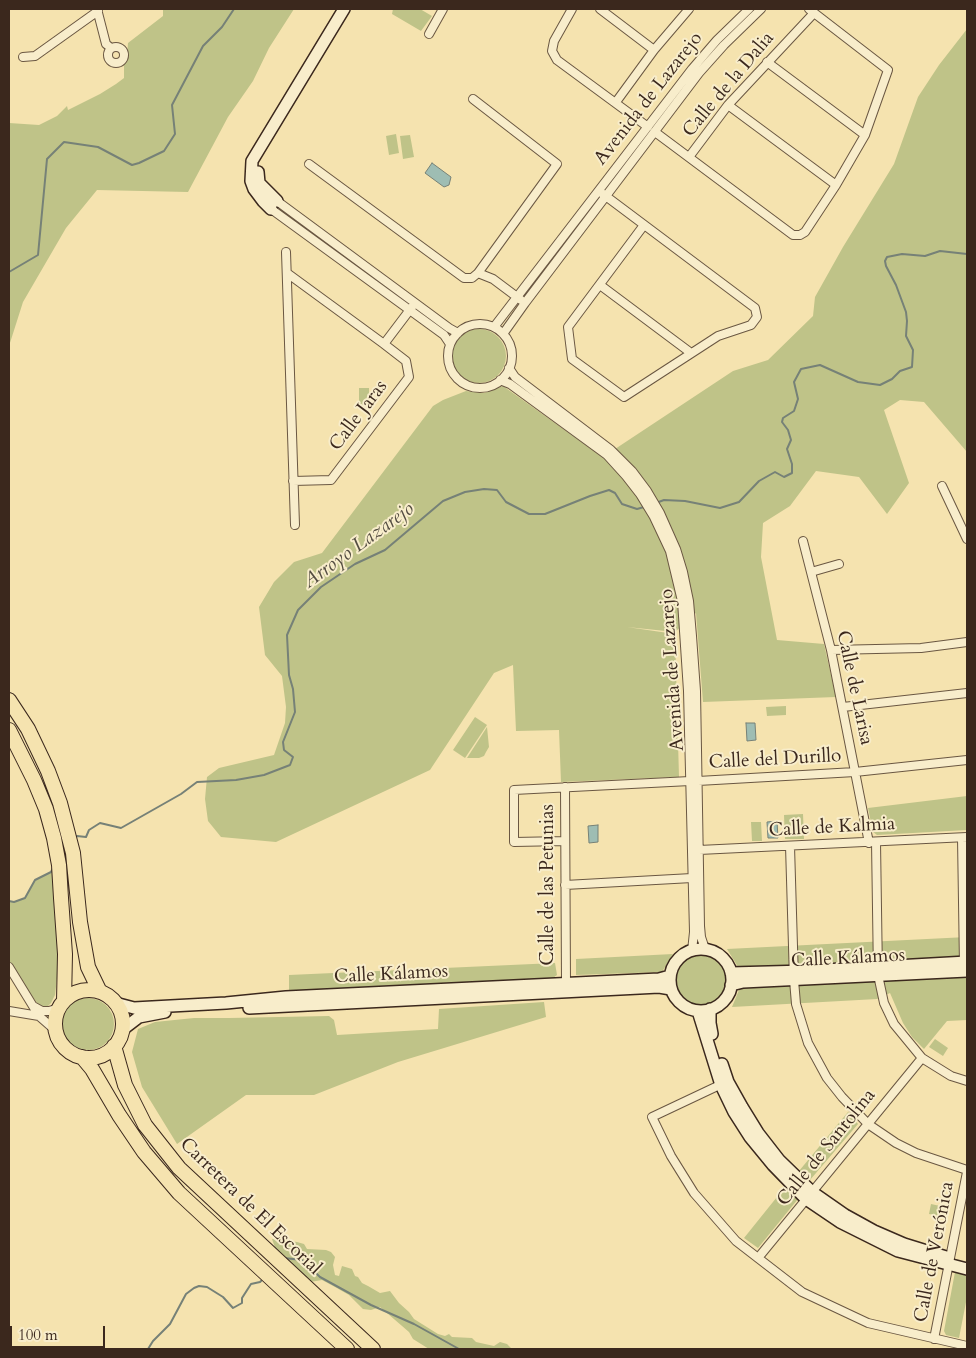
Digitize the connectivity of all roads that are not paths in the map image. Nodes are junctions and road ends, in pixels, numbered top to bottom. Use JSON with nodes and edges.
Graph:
{"nodes":[{"id":1,"x":344,"y":9,"type":"edge"},
{"id":2,"x":353,"y":9,"type":"edge"},
{"id":3,"x":443,"y":9,"type":"edge"},
{"id":4,"x":572,"y":9,"type":"edge"},
{"id":5,"x":600,"y":9,"type":"edge"},
{"id":6,"x":689,"y":9,"type":"edge"},
{"id":7,"x":749,"y":9,"type":"edge"},
{"id":8,"x":761,"y":9,"type":"edge"},
{"id":9,"x":97,"y":10,"type":"edge"},
{"id":10,"x":812,"y":11,"type":"edge"},
{"id":11,"x":429,"y":34,"type":"dead end"},
{"id":12,"x":111,"y":48,"type":"dead end"},
{"id":13,"x":654,"y":50,"type":"junction"},
{"id":14,"x":23,"y":57,"type":"dead end"},
{"id":15,"x":767,"y":62,"type":"junction"},
{"id":16,"x":473,"y":99,"type":"dead end"},
{"id":17,"x":616,"y":102,"type":"junction"},
{"id":18,"x":728,"y":104,"type":"junction"},
{"id":19,"x":652,"y":129,"type":"junction"},
{"id":20,"x":865,"y":135,"type":"junction"},
{"id":21,"x":689,"y":157,"type":"junction"},
{"id":22,"x":309,"y":164,"type":"dead end"},
{"id":23,"x":836,"y":185,"type":"junction"},
{"id":24,"x":603,"y":194,"type":"junction"},
{"id":25,"x":274,"y":205,"type":"junction"},
{"id":26,"x":644,"y":225,"type":"junction"},
{"id":27,"x":286,"y":252,"type":"dead end"},
{"id":28,"x":287,"y":273,"type":"junction"},
{"id":29,"x":478,"y":273,"type":"junction"},
{"id":30,"x":600,"y":285,"type":"junction"},
{"id":31,"x":517,"y":297,"type":"junction"},
{"id":32,"x":415,"y":303,"type":"junction"},
{"id":33,"x":525,"y":303,"type":"junction"},
{"id":34,"x":409,"y":311,"type":"junction"},
{"id":35,"x":494,"y":327,"type":"junction"},
{"id":36,"x":458,"y":332,"type":"junction"},
{"id":37,"x":503,"y":334,"type":"junction"},
{"id":38,"x":384,"y":344,"type":"junction"},
{"id":39,"x":450,"y":344,"type":"junction"},
{"id":40,"x":692,"y":354,"type":"junction"},
{"id":41,"x":509,"y":368,"type":"junction"},
{"id":42,"x":500,"y":380,"type":"junction"},
{"id":43,"x":609,"y":452,"type":"junction"},
{"id":44,"x":293,"y":481,"type":"junction"},
{"id":45,"x":942,"y":486,"type":"dead end"},
{"id":46,"x":295,"y":525,"type":"dead end"},
{"id":47,"x":965,"y":529,"type":"edge"},
{"id":48,"x":967,"y":539,"type":"edge"},
{"id":49,"x":803,"y":541,"type":"dead end"},
{"id":50,"x":839,"y":564,"type":"dead end"},
{"id":51,"x":811,"y":572,"type":"junction"},
{"id":52,"x":967,"y":642,"type":"edge"},
{"id":53,"x":830,"y":650,"type":"junction"},
{"id":54,"x":967,"y":694,"type":"edge"},
{"id":55,"x":9,"y":700,"type":"edge"},
{"id":56,"x":843,"y":707,"type":"junction"},
{"id":57,"x":9,"y":730,"type":"edge"},
{"id":58,"x":967,"y":760,"type":"edge"},
{"id":59,"x":855,"y":772,"type":"junction"},
{"id":60,"x":694,"y":781,"type":"junction"},
{"id":61,"x":565,"y":787,"type":"junction"},
{"id":62,"x":965,"y":838,"type":"edge"},
{"id":63,"x":565,"y":840,"type":"junction"},
{"id":64,"x":872,"y":842,"type":"junction"},
{"id":65,"x":790,"y":846,"type":"junction"},
{"id":66,"x":699,"y":850,"type":"junction"},
{"id":67,"x":692,"y":878,"type":"junction"},
{"id":68,"x":565,"y":885,"type":"junction"},
{"id":69,"x":692,"y":950,"type":"junction"},
{"id":70,"x":705,"y":950,"type":"junction"},
{"id":71,"x":9,"y":967,"type":"edge"},
{"id":72,"x":966,"y":967,"type":"edge"},
{"id":73,"x":878,"y":971,"type":"junction"},
{"id":74,"x":731,"y":973,"type":"junction"},
{"id":75,"x":670,"y":976,"type":"junction"},
{"id":76,"x":794,"y":976,"type":"junction"},
{"id":77,"x":566,"y":983,"type":"junction"},
{"id":78,"x":731,"y":985,"type":"junction"},
{"id":79,"x":671,"y":989,"type":"junction"},
{"id":80,"x":100,"y":992,"type":"junction"},
{"id":81,"x":115,"y":1003,"type":"junction"},
{"id":82,"x":62,"y":1004,"type":"junction"},
{"id":83,"x":32,"y":1005,"type":"junction"},
{"id":84,"x":710,"y":1009,"type":"junction"},
{"id":85,"x":9,"y":1011,"type":"edge"},
{"id":86,"x":698,"y":1011,"type":"junction"},
{"id":87,"x":39,"y":1016,"type":"junction"},
{"id":88,"x":55,"y":1030,"type":"junction"},
{"id":89,"x":122,"y":1030,"type":"junction"},
{"id":90,"x":114,"y":1046,"type":"junction"},
{"id":91,"x":82,"y":1057,"type":"junction"},
{"id":92,"x":922,"y":1058,"type":"junction"},
{"id":93,"x":967,"y":1081,"type":"edge"},
{"id":94,"x":725,"y":1083,"type":"junction"},
{"id":95,"x":868,"y":1124,"type":"junction"},
{"id":96,"x":967,"y":1171,"type":"edge"},
{"id":97,"x":809,"y":1196,"type":"junction"},
{"id":98,"x":758,"y":1258,"type":"junction"},
{"id":99,"x":950,"y":1262,"type":"junction"},
{"id":100,"x":967,"y":1262,"type":"edge"},
{"id":101,"x":967,"y":1269,"type":"edge"},
{"id":102,"x":934,"y":1339,"type":"junction"},
{"id":103,"x":967,"y":1346,"type":"edge"},
{"id":104,"x":347,"y":1349,"type":"edge"},
{"id":105,"x":373,"y":1349,"type":"edge"}],
"edges":[{"from":1,"to":25,"type":"main road"},
{"from":2,"to":25,"type":"main road"},
{"from":3,"to":11,"type":"street"},
{"from":4,"to":17,"type":"street"},
{"from":5,"to":13,"type":"street"},
{"from":6,"to":13,"type":"street"},
{"from":7,"to":19,"type":"street","name":"Avenida de Lazarejo"},
{"from":8,"to":19,"type":"street","name":"Avenida de Lazarejo"},
{"from":9,"to":12,"type":"street"},
{"from":9,"to":14,"type":"street"},
{"from":10,"to":15,"type":"street","name":"Calle de la Dalia"},
{"from":10,"to":20,"type":"street","name":"Avenida de Lazarejo"},
{"from":13,"to":17,"type":"street"},
{"from":15,"to":18,"type":"street","name":"Calle de la Dalia"},
{"from":15,"to":20,"type":"street"},
{"from":16,"to":29,"type":"street"},
{"from":17,"to":19,"type":"street"},
{"from":18,"to":21,"type":"street","name":"Calle de la Dalia"},
{"from":18,"to":23,"type":"street"},
{"from":19,"to":21,"type":"street","name":"Avenida de Lazarejo"},
{"from":19,"to":24,"type":"street","name":"Avenida de Lazarejo"},
{"from":20,"to":23,"type":"street","name":"Avenida de Lazarejo"},
{"from":21,"to":23,"type":"street","name":"Avenida de Lazarejo"},
{"from":22,"to":29,"type":"street"},
{"from":24,"to":26,"type":"street","name":"Avenida de Lazarejo"},
{"from":24,"to":31,"type":"street","name":"Avenida de Lazarejo"},
{"from":24,"to":33,"type":"street","name":"Avenida de Lazarejo"},
{"from":25,"to":32,"type":"street"},
{"from":25,"to":34,"type":"street"},
{"from":26,"to":30,"type":"street","name":"Avenida de Lazarejo"},
{"from":26,"to":40,"type":"street","name":"Avenida de Lazarejo"},
{"from":27,"to":28,"type":"street"},
{"from":28,"to":38,"type":"street","name":"Calle Jaras"},
{"from":28,"to":44,"type":"street"},
{"from":29,"to":31,"type":"street"},
{"from":30,"to":40,"type":"street"},
{"from":30,"to":40,"type":"street","name":"Avenida de Lazarejo"},
{"from":31,"to":33,"type":"street"},
{"from":31,"to":35,"type":"street","name":"Avenida de Lazarejo"},
{"from":32,"to":34,"type":"street"},
{"from":32,"to":36,"type":"street"},
{"from":33,"to":37,"type":"street","name":"Avenida de Lazarejo"},
{"from":34,"to":38,"type":"street"},
{"from":34,"to":39,"type":"street"},
{"from":35,"to":36,"type":"street"},
{"from":35,"to":37,"type":"street"},
{"from":36,"to":39,"type":"street"},
{"from":37,"to":41,"type":"street"},
{"from":38,"to":44,"type":"street","name":"Calle Jaras"},
{"from":39,"to":42,"type":"street"},
{"from":41,"to":42,"type":"street"},
{"from":41,"to":43,"type":"street","name":"Avenida de Lazarejo"},
{"from":42,"to":43,"type":"street","name":"Avenida de Lazarejo"},
{"from":43,"to":60,"type":"street","name":"Avenida de Lazarejo"},
{"from":44,"to":46,"type":"street"},
{"from":45,"to":47,"type":"street"},
{"from":47,"to":48,"type":"street"},
{"from":49,"to":51,"type":"street","name":"Calle de Larisa"},
{"from":50,"to":51,"type":"street"},
{"from":51,"to":53,"type":"street","name":"Calle de Larisa"},
{"from":52,"to":53,"type":"street"},
{"from":53,"to":56,"type":"street","name":"Calle de Larisa"},
{"from":54,"to":56,"type":"street"},
{"from":55,"to":80,"type":"highway"},
{"from":56,"to":59,"type":"street","name":"Calle de Larisa"},
{"from":57,"to":82,"type":"highway"},
{"from":58,"to":59,"type":"street","name":"Calle del Durillo"},
{"from":59,"to":60,"type":"street","name":"Calle del Durillo"},
{"from":59,"to":64,"type":"street","name":"Calle de Larisa"},
{"from":60,"to":61,"type":"street","name":"Calle del Durillo"},
{"from":60,"to":66,"type":"street","name":"Avenida de Lazarejo"},
{"from":60,"to":67,"type":"street","name":"Avenida de Lazarejo"},
{"from":61,"to":63,"type":"street","name":"Calle de las Petunias"},
{"from":61,"to":63,"type":"street","name":"Calle del Durillo"},
{"from":62,"to":64,"type":"street","name":"Calle de Kalmia"},
{"from":62,"to":72,"type":"street"},
{"from":63,"to":68,"type":"street","name":"Calle de las Petunias"},
{"from":64,"to":65,"type":"street","name":"Calle de Kalmia"},
{"from":64,"to":73,"type":"street","name":"Calle de Larisa"},
{"from":65,"to":66,"type":"street","name":"Calle de Kalmia"},
{"from":65,"to":76,"type":"street"},
{"from":66,"to":70,"type":"street","name":"Avenida de Lazarejo"},
{"from":67,"to":68,"type":"street"},
{"from":67,"to":69,"type":"street","name":"Avenida de Lazarejo"},
{"from":68,"to":77,"type":"street","name":"Calle de las Petunias"},
{"from":69,"to":70,"type":"main road"},
{"from":69,"to":75,"type":"main road"},
{"from":70,"to":74,"type":"main road"},
{"from":71,"to":83,"type":"street"},
{"from":72,"to":73,"type":"main road","name":"Calle Kálamos"},
{"from":73,"to":76,"type":"main road","name":"Calle Kálamos"},
{"from":73,"to":92,"type":"street","name":"Calle de Larisa"},
{"from":74,"to":76,"type":"main road","name":"Calle Kálamos"},
{"from":74,"to":78,"type":"main road"},
{"from":75,"to":77,"type":"main road","name":"Calle Kálamos"},
{"from":75,"to":79,"type":"main road"},
{"from":76,"to":78,"type":"main road","name":"Calle Kálamos"},
{"from":76,"to":95,"type":"street"},
{"from":77,"to":81,"type":"main road","name":"Calle Kálamos"},
{"from":78,"to":84,"type":"main road"},
{"from":79,"to":86,"type":"main road"},
{"from":79,"to":89,"type":"main road","name":"Calle Kálamos"},
{"from":80,"to":81,"type":"highway"},
{"from":80,"to":82,"type":"highway"},
{"from":81,"to":89,"type":"highway"},
{"from":82,"to":83,"type":"street"},
{"from":82,"to":88,"type":"highway"},
{"from":83,"to":87,"type":"street"},
{"from":84,"to":86,"type":"main road"},
{"from":84,"to":94,"type":"main road"},
{"from":85,"to":87,"type":"street"},
{"from":86,"to":94,"type":"main road"},
{"from":87,"to":88,"type":"street"},
{"from":88,"to":91,"type":"highway"},
{"from":89,"to":90,"type":"highway"},
{"from":90,"to":91,"type":"highway"},
{"from":90,"to":105,"type":"highway","name":"Carretera de El Escorial"},
{"from":91,"to":104,"type":"highway","name":"Carretera de El Escorial"},
{"from":92,"to":93,"type":"street","name":"Calle de Larisa"},
{"from":92,"to":95,"type":"street","name":"Calle de Santolina"},
{"from":94,"to":97,"type":"main road"},
{"from":94,"to":98,"type":"street"},
{"from":95,"to":96,"type":"street"},
{"from":95,"to":97,"type":"street","name":"Calle de Santolina"},
{"from":96,"to":99,"type":"street","name":"Calle de Verónica"},
{"from":97,"to":98,"type":"street","name":"Calle de Santolina"},
{"from":97,"to":99,"type":"main road"},
{"from":98,"to":102,"type":"street"},
{"from":99,"to":100,"type":"main road"},
{"from":99,"to":101,"type":"main road"},
{"from":99,"to":102,"type":"street","name":"Calle de Verónica"},
{"from":102,"to":103,"type":"street"}]}
